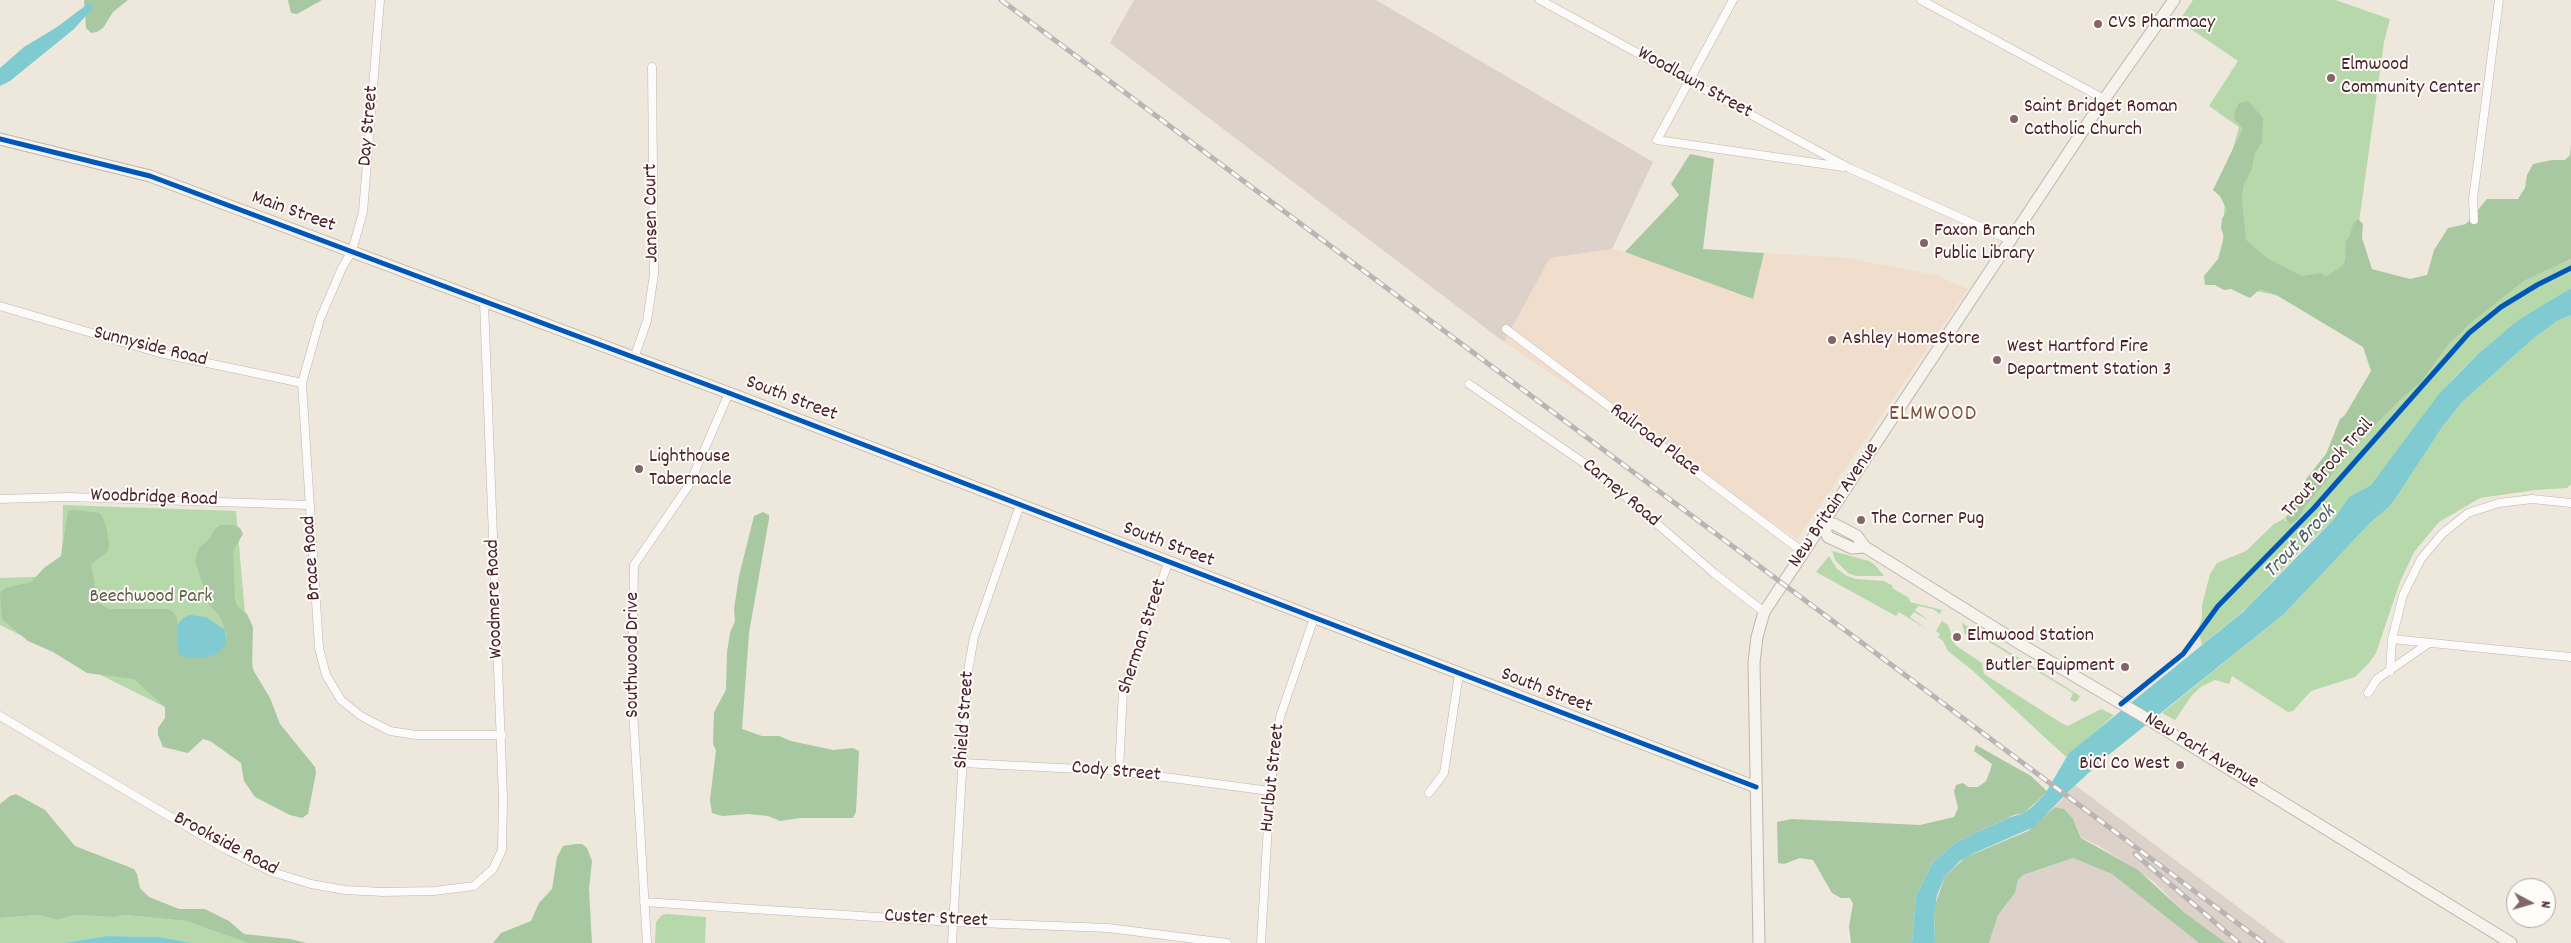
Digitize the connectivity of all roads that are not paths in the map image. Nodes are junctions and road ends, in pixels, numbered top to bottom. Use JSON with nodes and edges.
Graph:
{"nodes":[{"id":1,"x":380,"y":0,"type":"edge"},
{"id":2,"x":1540,"y":0,"type":"edge"},
{"id":3,"x":1733,"y":0,"type":"edge"},
{"id":4,"x":1922,"y":0,"type":"edge"},
{"id":5,"x":2174,"y":0,"type":"edge"},
{"id":6,"x":2499,"y":0,"type":"edge"},
{"id":7,"x":652,"y":67,"type":"dead end"},
{"id":8,"x":1689,"y":82,"type":"junction"},
{"id":9,"x":2104,"y":99,"type":"junction"},
{"id":10,"x":0,"y":139,"type":"edge"},
{"id":11,"x":1849,"y":168,"type":"junction"},
{"id":12,"x":2474,"y":220,"type":"dead end"},
{"id":13,"x":2010,"y":240,"type":"junction"},
{"id":14,"x":352,"y":251,"type":"junction"},
{"id":15,"x":484,"y":302,"type":"junction"},
{"id":16,"x":0,"y":306,"type":"edge"},
{"id":17,"x":1506,"y":329,"type":"dead end"},
{"id":18,"x":570,"y":333,"type":"joint"},
{"id":19,"x":634,"y":358,"type":"junction"},
{"id":20,"x":302,"y":383,"type":"junction"},
{"id":21,"x":1469,"y":384,"type":"dead end"},
{"id":22,"x":729,"y":393,"type":"junction"},
{"id":23,"x":0,"y":500,"type":"edge"},
{"id":24,"x":2571,"y":503,"type":"edge"},
{"id":25,"x":309,"y":505,"type":"junction"},
{"id":26,"x":1020,"y":505,"type":"junction"},
{"id":27,"x":1823,"y":525,"type":"junction"},
{"id":28,"x":1803,"y":552,"type":"junction"},
{"id":29,"x":1168,"y":563,"type":"junction"},
{"id":30,"x":1764,"y":612,"type":"junction"},
{"id":31,"x":1314,"y":618,"type":"junction"},
{"id":32,"x":2392,"y":639,"type":"junction"},
{"id":33,"x":2429,"y":643,"type":"junction"},
{"id":34,"x":2571,"y":657,"type":"edge"},
{"id":35,"x":2390,"y":671,"type":"junction"},
{"id":36,"x":1459,"y":674,"type":"junction"},
{"id":37,"x":2368,"y":693,"type":"dead end"},
{"id":38,"x":0,"y":716,"type":"edge"},
{"id":39,"x":502,"y":735,"type":"junction"},
{"id":40,"x":963,"y":763,"type":"junction"},
{"id":41,"x":1119,"y":772,"type":"junction"},
{"id":42,"x":1756,"y":787,"type":"junction"},
{"id":43,"x":1270,"y":791,"type":"junction"},
{"id":44,"x":1429,"y":793,"type":"dead end"},
{"id":45,"x":474,"y":886,"type":"joint"},
{"id":46,"x":644,"y":902,"type":"junction"},
{"id":47,"x":954,"y":922,"type":"junction"},
{"id":48,"x":647,"y":943,"type":"edge"},
{"id":49,"x":952,"y":943,"type":"edge"},
{"id":50,"x":1227,"y":943,"type":"edge"},
{"id":51,"x":1262,"y":943,"type":"edge"},
{"id":52,"x":1759,"y":943,"type":"edge"},
{"id":53,"x":2511,"y":943,"type":"edge"}],
"edges":[{"from":1,"to":14,"type":"street","name":"Day Street"},
{"from":2,"to":8,"type":"street","name":"Woodlawn Street"},
{"from":3,"to":8,"type":"street"},
{"from":4,"to":9,"type":"street"},
{"from":5,"to":9,"type":"main road","name":"New Britain Avenue"},
{"from":6,"to":12,"type":"street"},
{"from":7,"to":19,"type":"street","name":"Jansen Court"},
{"from":8,"to":11,"type":"street","name":"Woodlawn Street"},
{"from":8,"to":11,"type":"street","name":"Woodlawn Street"},
{"from":9,"to":13,"type":"main road","name":"New Britain Avenue"},
{"from":10,"to":14,"type":"main road","name":"Main Street"},
{"from":11,"to":13,"type":"street","name":"Woodlawn Street"},
{"from":13,"to":27,"type":"main road","name":"New Britain Avenue"},
{"from":14,"to":15,"type":"main road","name":"Main Street"},
{"from":14,"to":20,"type":"street","name":"Brace Road"},
{"from":15,"to":18,"type":"main road","name":"Main Street"},
{"from":15,"to":39,"type":"street","name":"Woodmere Road"},
{"from":16,"to":20,"type":"street","name":"Sunnyside Road"},
{"from":17,"to":28,"type":"street","name":"Railroad Place"},
{"from":18,"to":19,"type":"main road","name":"South Street"},
{"from":19,"to":22,"type":"main road","name":"South Street"},
{"from":20,"to":25,"type":"street","name":"Brace Road"},
{"from":21,"to":30,"type":"street","name":"Carney Road"},
{"from":22,"to":26,"type":"main road","name":"South Street"},
{"from":22,"to":46,"type":"street","name":"Southwood Drive"},
{"from":23,"to":25,"type":"street","name":"Woodbridge Road"},
{"from":24,"to":32,"type":"street"},
{"from":25,"to":39,"type":"street","name":"Brace Road"},
{"from":26,"to":29,"type":"main road","name":"South Street"},
{"from":26,"to":40,"type":"street","name":"Shield Street"},
{"from":27,"to":28,"type":"main road","name":"New Britain Avenue"},
{"from":27,"to":53,"type":"main road","name":"New Park Avenue"},
{"from":28,"to":30,"type":"main road","name":"New Britain Avenue"},
{"from":29,"to":31,"type":"main road","name":"South Street"},
{"from":29,"to":41,"type":"street","name":"Sherman Street"},
{"from":30,"to":42,"type":"main road","name":"New Britain Avenue"},
{"from":31,"to":36,"type":"main road","name":"South Street"},
{"from":31,"to":43,"type":"street","name":"Hurlbut Street"},
{"from":32,"to":33,"type":"street"},
{"from":32,"to":35,"type":"street"},
{"from":33,"to":34,"type":"street"},
{"from":33,"to":35,"type":"street"},
{"from":35,"to":37,"type":"street"},
{"from":36,"to":42,"type":"main road","name":"South Street"},
{"from":36,"to":44,"type":"street"},
{"from":38,"to":45,"type":"street","name":"Brookside Road"},
{"from":39,"to":45,"type":"street","name":"Woodmere Road"},
{"from":40,"to":41,"type":"street","name":"Cody Street"},
{"from":40,"to":47,"type":"street","name":"Shield Street"},
{"from":41,"to":43,"type":"street","name":"Cody Street"},
{"from":42,"to":52,"type":"main road","name":"New Britain Avenue"},
{"from":43,"to":51,"type":"street","name":"Hurlbut Street"},
{"from":46,"to":47,"type":"street","name":"Custer Street"},
{"from":46,"to":48,"type":"street","name":"Southwood Drive"},
{"from":47,"to":49,"type":"street","name":"Shield Street"},
{"from":47,"to":50,"type":"street","name":"Custer Street"}]}
